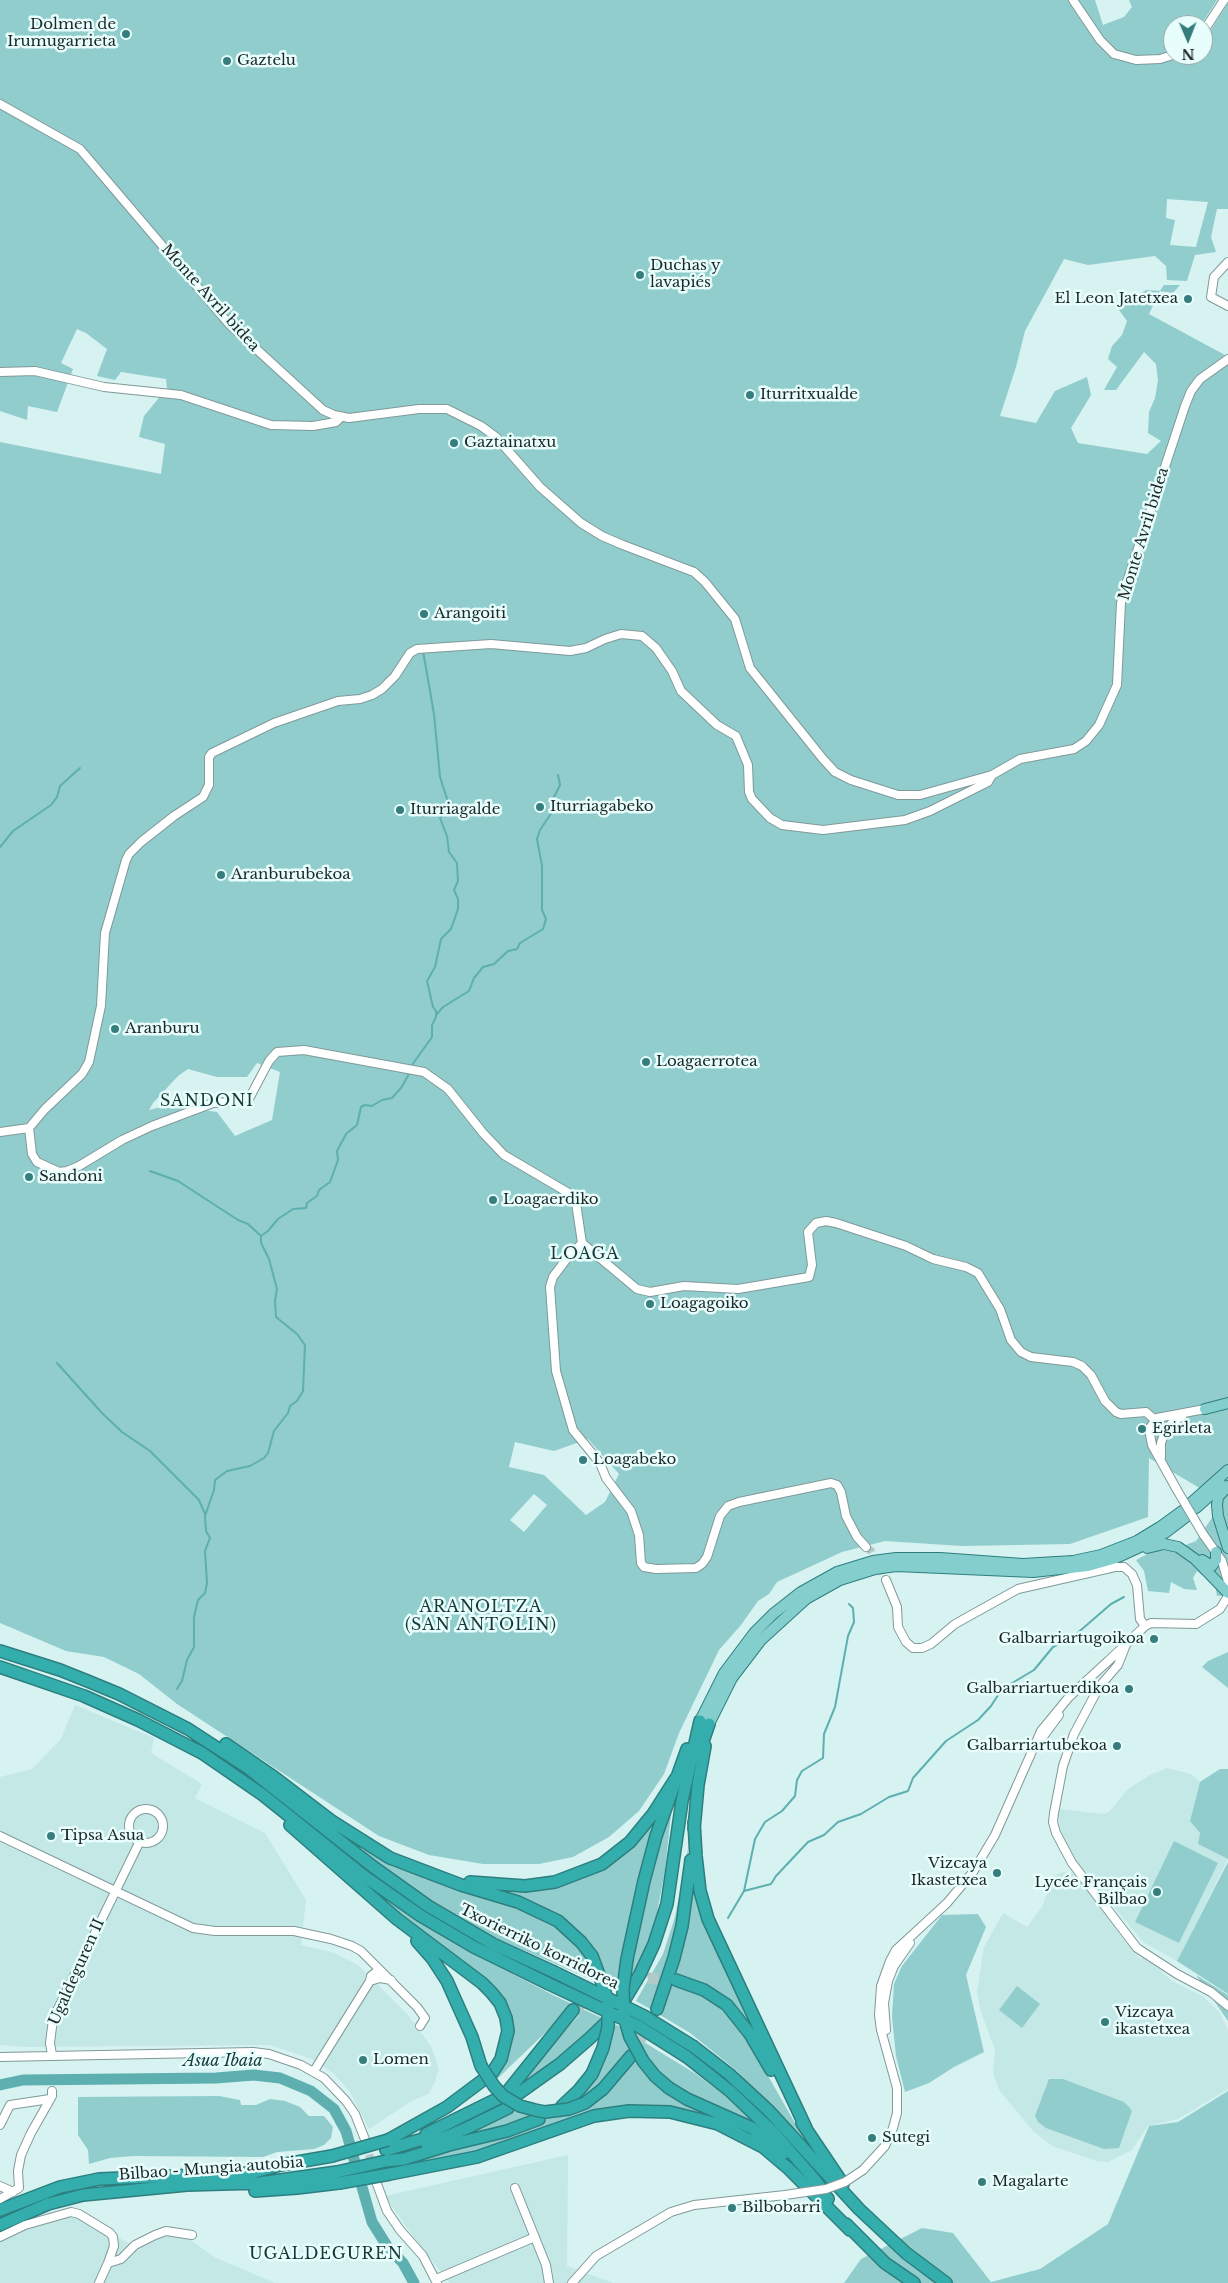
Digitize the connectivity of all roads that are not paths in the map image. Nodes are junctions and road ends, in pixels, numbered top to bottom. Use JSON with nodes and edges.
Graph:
{"nodes":[{"id":1,"x":1073,"y":0,"type":"edge"},
{"id":2,"x":1224,"y":0,"type":"edge"},
{"id":3,"x":1213,"y":17,"type":"edge"},
{"id":4,"x":1163,"y":58,"type":"edge"},
{"id":5,"x":0,"y":104,"type":"edge"},
{"id":6,"x":1228,"y":262,"type":"edge"},
{"id":7,"x":1228,"y":306,"type":"edge"},
{"id":8,"x":1228,"y":359,"type":"edge"},
{"id":9,"x":0,"y":372,"type":"edge"},
{"id":10,"x":341,"y":417,"type":"junction"},
{"id":11,"x":992,"y":776,"type":"junction"},
{"id":12,"x":29,"y":1128,"type":"junction"},
{"id":13,"x":0,"y":1132,"type":"edge"},
{"id":14,"x":582,"y":1242,"type":"junction"},
{"id":15,"x":1228,"y":1403,"type":"edge"},
{"id":16,"x":1205,"y":1409,"type":"junction"},
{"id":17,"x":1228,"y":1409,"type":"edge"},
{"id":18,"x":1192,"y":1411,"type":"junction"},
{"id":19,"x":1155,"y":1420,"type":"junction"},
{"id":20,"x":1163,"y":1464,"type":"junction"},
{"id":21,"x":1228,"y":1470,"type":"edge"},
{"id":22,"x":1228,"y":1479,"type":"edge"},
{"id":23,"x":1228,"y":1486,"type":"edge"},
{"id":24,"x":1177,"y":1524,"type":"junction"},
{"id":25,"x":866,"y":1547,"type":"tunnel mouth"},
{"id":26,"x":1228,"y":1548,"type":"edge"},
{"id":27,"x":1216,"y":1552,"type":"junction"},
{"id":28,"x":1124,"y":1555,"type":"junction"},
{"id":29,"x":886,"y":1580,"type":"tunnel mouth"},
{"id":30,"x":1228,"y":1582,"type":"edge"},
{"id":31,"x":1228,"y":1594,"type":"edge"},
{"id":32,"x":1145,"y":1626,"type":"junction"},
{"id":33,"x":1126,"y":1642,"type":"junction"},
{"id":34,"x":0,"y":1651,"type":"edge"},
{"id":35,"x":0,"y":1667,"type":"edge"},
{"id":36,"x":118,"y":1694,"type":"junction"},
{"id":37,"x":705,"y":1723,"type":"junction"},
{"id":38,"x":170,"y":1736,"type":"junction"},
{"id":39,"x":676,"y":1778,"type":"junction"},
{"id":40,"x":694,"y":1822,"type":"junction"},
{"id":41,"x":0,"y":1836,"type":"edge"},
{"id":42,"x":139,"y":1843,"type":"junction"},
{"id":43,"x":418,"y":1870,"type":"junction"},
{"id":44,"x":114,"y":1892,"type":"junction"},
{"id":45,"x":397,"y":1919,"type":"junction"},
{"id":46,"x":369,"y":1959,"type":"junction"},
{"id":47,"x":380,"y":1972,"type":"junction"},
{"id":48,"x":370,"y":1979,"type":"junction"},
{"id":49,"x":391,"y":1980,"type":"junction"},
{"id":50,"x":676,"y":1980,"type":"tunnel mouth"},
{"id":51,"x":1228,"y":2006,"type":"edge"},
{"id":52,"x":658,"y":2009,"type":"tunnel mouth"},
{"id":53,"x":573,"y":2010,"type":"tunnel mouth"},
{"id":54,"x":420,"y":2026,"type":"dead end"},
{"id":55,"x":52,"y":2055,"type":"junction"},
{"id":56,"x":631,"y":2056,"type":"tunnel mouth"},
{"id":57,"x":0,"y":2057,"type":"edge"},
{"id":58,"x":314,"y":2071,"type":"junction"},
{"id":59,"x":562,"y":2106,"type":"dead end"},
{"id":60,"x":539,"y":2119,"type":"dead end"},
{"id":61,"x":0,"y":2125,"type":"edge"},
{"id":62,"x":806,"y":2128,"type":"junction"},
{"id":63,"x":366,"y":2142,"type":"tunnel mouth"},
{"id":64,"x":387,"y":2150,"type":"junction"},
{"id":65,"x":336,"y":2168,"type":"junction"},
{"id":66,"x":377,"y":2184,"type":"tunnel mouth"},
{"id":67,"x":0,"y":2186,"type":"edge"},
{"id":68,"x":515,"y":2188,"type":"dead end"},
{"id":69,"x":13,"y":2192,"type":"junction"},
{"id":70,"x":0,"y":2199,"type":"edge"},
{"id":71,"x":833,"y":2206,"type":"junction"},
{"id":72,"x":859,"y":2209,"type":"junction"},
{"id":73,"x":0,"y":2210,"type":"edge"},
{"id":74,"x":0,"y":2225,"type":"edge"},
{"id":75,"x":850,"y":2230,"type":"junction"},
{"id":76,"x":192,"y":2235,"type":"dead end"},
{"id":77,"x":0,"y":2237,"type":"edge"},
{"id":78,"x":535,"y":2237,"type":"junction"},
{"id":79,"x":108,"y":2263,"type":"junction"},
{"id":80,"x":546,"y":2268,"type":"junction"},
{"id":81,"x":437,"y":2281,"type":"edge"},
{"id":82,"x":99,"y":2283,"type":"edge"},
{"id":83,"x":549,"y":2283,"type":"edge"},
{"id":84,"x":555,"y":2283,"type":"edge"},
{"id":85,"x":572,"y":2283,"type":"edge"},
{"id":86,"x":914,"y":2283,"type":"edge"},
{"id":87,"x":946,"y":2283,"type":"edge"}],
"edges":[{"from":1,"to":4,"type":"street"},
{"from":2,"to":3,"type":"street"},
{"from":5,"to":10,"type":"street","name":"Monte Avril bidea"},
{"from":6,"to":7,"type":"street"},
{"from":8,"to":11,"type":"street","name":"Monte Avril bidea"},
{"from":9,"to":10,"type":"street"},
{"from":10,"to":11,"type":"street","name":"Monte Avril bidea"},
{"from":11,"to":12,"type":"street"},
{"from":12,"to":13,"type":"street"},
{"from":12,"to":14,"type":"street"},
{"from":14,"to":19,"type":"street"},
{"from":14,"to":25,"type":"street"},
{"from":15,"to":16,"type":"main road"},
{"from":16,"to":17,"type":"main road"},
{"from":16,"to":18,"type":"street"},
{"from":18,"to":19,"type":"street"},
{"from":18,"to":20,"type":"street"},
{"from":19,"to":20,"type":"street"},
{"from":20,"to":27,"type":"street","bridge":true},
{"from":21,"to":22,"type":"main road"},
{"from":23,"to":26,"type":"main road"},
{"from":24,"to":27,"type":"main road"},
{"from":24,"to":28,"type":"main road"},
{"from":24,"to":37,"type":"main road"},
{"from":27,"to":30,"type":"street"},
{"from":28,"to":31,"type":"main road"},
{"from":28,"to":37,"type":"main road"},
{"from":29,"to":32,"type":"street"},
{"from":31,"to":32,"type":"street"},
{"from":32,"to":33,"type":"street"},
{"from":33,"to":51,"type":"street"},
{"from":33,"to":85,"type":"street","bridge":true},
{"from":34,"to":36,"type":"highway","name":"Txorierriko korridorea"},
{"from":35,"to":38,"type":"highway","name":"Txorierriko korridorea"},
{"from":36,"to":43,"type":"highway"},
{"from":36,"to":72,"type":"highway","name":"Txorierriko korridorea","bridge":true},
{"from":37,"to":39,"type":"highway"},
{"from":37,"to":40,"type":"highway"},
{"from":37,"to":53,"type":"highway"},
{"from":38,"to":45,"type":"highway"},
{"from":38,"to":71,"type":"highway","name":"Txorierriko korridorea","bridge":true},
{"from":39,"to":43,"type":"highway"},
{"from":39,"to":71,"type":"highway","bridge":true},
{"from":40,"to":52,"type":"highway"},
{"from":40,"to":62,"type":"highway"},
{"from":41,"to":44,"type":"street"},
{"from":42,"to":42,"type":"street"},
{"from":42,"to":44,"type":"street","name":"Ugaldeguren II"},
{"from":43,"to":59,"type":"highway","bridge":true},
{"from":44,"to":46,"type":"street"},
{"from":44,"to":55,"type":"street","name":"Ugaldeguren II"},
{"from":45,"to":56,"type":"highway","bridge":true},
{"from":45,"to":64,"type":"highway"},
{"from":46,"to":47,"type":"street"},
{"from":46,"to":48,"type":"street"},
{"from":47,"to":48,"type":"street"},
{"from":47,"to":49,"type":"street"},
{"from":48,"to":49,"type":"street"},
{"from":48,"to":58,"type":"street"},
{"from":49,"to":54,"type":"street"},
{"from":50,"to":62,"type":"highway"},
{"from":55,"to":57,"type":"street"},
{"from":55,"to":58,"type":"street"},
{"from":58,"to":63,"type":"street"},
{"from":60,"to":64,"type":"highway"},
{"from":61,"to":69,"type":"street"},
{"from":62,"to":72,"type":"highway"},
{"from":64,"to":64,"type":"highway"},
{"from":64,"to":65,"type":"highway","bridge":true},
{"from":64,"to":65,"type":"highway","bridge":true},
{"from":65,"to":73,"type":"highway","name":"Bilbao - Mungia autobia"},
{"from":65,"to":74,"type":"highway","name":"Bilbao - Mungia autobia"},
{"from":65,"to":75,"type":"highway","bridge":true},
{"from":66,"to":81,"type":"street"},
{"from":67,"to":69,"type":"street"},
{"from":68,"to":78,"type":"street"},
{"from":69,"to":70,"type":"street"},
{"from":71,"to":75,"type":"highway","name":"Txorierriko korridorea"},
{"from":72,"to":87,"type":"highway","name":"Txorierriko korridorea"},
{"from":75,"to":86,"type":"highway","name":"Txorierriko korridorea"},
{"from":76,"to":79,"type":"street"},
{"from":77,"to":79,"type":"street"},
{"from":78,"to":80,"type":"street"},
{"from":78,"to":81,"type":"street"},
{"from":79,"to":82,"type":"street"},
{"from":80,"to":83,"type":"street"},
{"from":80,"to":84,"type":"street"}]}
